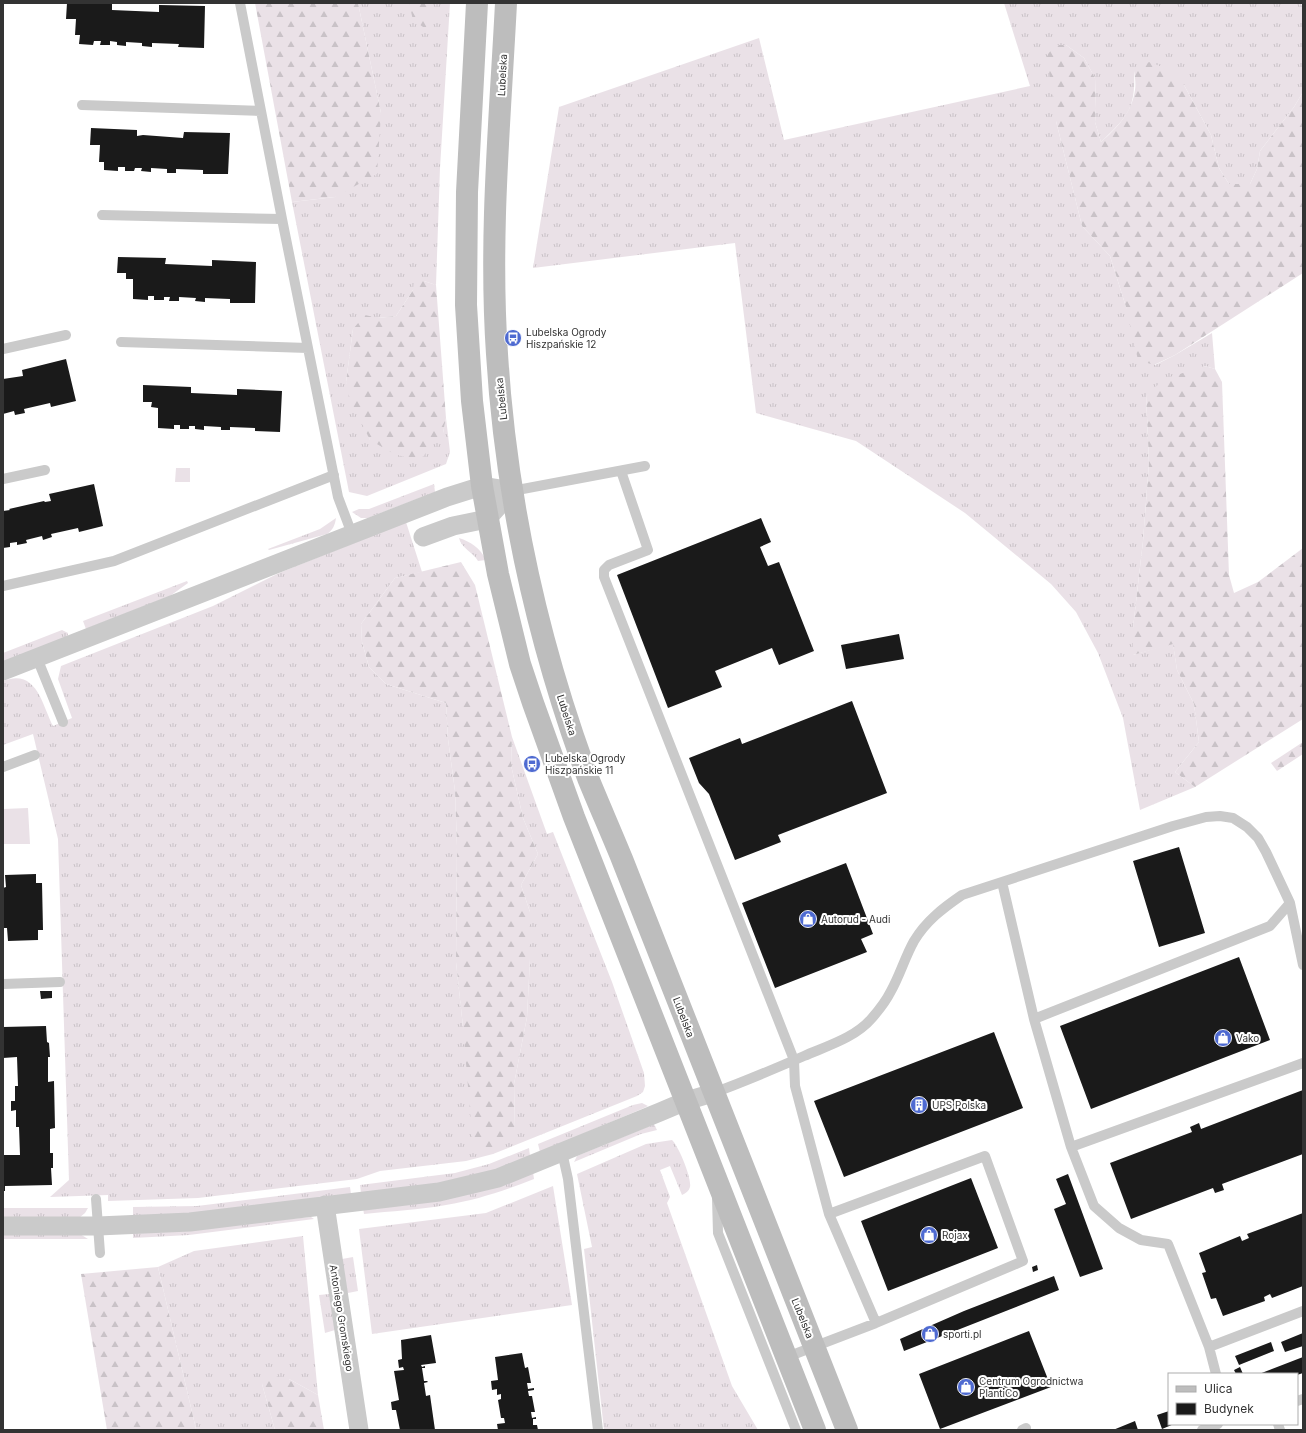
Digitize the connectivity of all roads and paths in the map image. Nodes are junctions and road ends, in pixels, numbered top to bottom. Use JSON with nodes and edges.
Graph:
{"nodes":[{"id":1,"x":240,"y":3,"type":"edge"},
{"id":2,"x":477,"y":3,"type":"edge"},
{"id":3,"x":506,"y":3,"type":"edge"},
{"id":4,"x":82,"y":105,"type":"dead end"},
{"id":5,"x":261,"y":111,"type":"junction"},
{"id":6,"x":102,"y":215,"type":"dead end"},
{"id":7,"x":282,"y":219,"type":"junction"},
{"id":8,"x":66,"y":335,"type":"dead end"},
{"id":9,"x":121,"y":342,"type":"dead end"},
{"id":10,"x":308,"y":348,"type":"junction"},
{"id":11,"x":3,"y":349,"type":"edge"},
{"id":12,"x":645,"y":466,"type":"dead end"},
{"id":13,"x":45,"y":470,"type":"dead end"},
{"id":14,"x":621,"y":471,"type":"junction"},
{"id":15,"x":334,"y":475,"type":"junction"},
{"id":16,"x":3,"y":480,"type":"edge"},
{"id":17,"x":482,"y":486,"type":"junction"},
{"id":18,"x":512,"y":491,"type":"junction"},
{"id":19,"x":487,"y":518,"type":"junction"},
{"id":20,"x":352,"y":534,"type":"junction"},
{"id":21,"x":423,"y":537,"type":"dead end"},
{"id":22,"x":3,"y":586,"type":"edge"},
{"id":23,"x":37,"y":658,"type":"junction"},
{"id":24,"x":3,"y":671,"type":"edge"},
{"id":25,"x":63,"y":722,"type":"dead end"},
{"id":26,"x":35,"y":754,"type":"dead end"},
{"id":27,"x":3,"y":767,"type":"edge"},
{"id":28,"x":604,"y":814,"type":"junction"},
{"id":29,"x":577,"y":825,"type":"junction"},
{"id":30,"x":1002,"y":882,"type":"junction"},
{"id":31,"x":1290,"y":903,"type":"junction"},
{"id":32,"x":1303,"y":965,"type":"edge"},
{"id":33,"x":60,"y":982,"type":"dead end"},
{"id":34,"x":3,"y":984,"type":"edge"},
{"id":35,"x":1034,"y":1019,"type":"junction"},
{"id":36,"x":794,"y":1060,"type":"junction"},
{"id":37,"x":1303,"y":1063,"type":"edge"},
{"id":38,"x":713,"y":1093,"type":"junction"},
{"id":39,"x":686,"y":1101,"type":"junction"},
{"id":40,"x":1071,"y":1147,"type":"junction"},
{"id":41,"x":562,"y":1152,"type":"junction"},
{"id":42,"x":716,"y":1178,"type":"junction"},
{"id":43,"x":96,"y":1199,"type":"dead end"},
{"id":44,"x":325,"y":1205,"type":"junction"},
{"id":45,"x":829,"y":1214,"type":"junction"},
{"id":46,"x":3,"y":1226,"type":"edge"},
{"id":47,"x":98,"y":1226,"type":"junction"},
{"id":48,"x":100,"y":1253,"type":"dead end"},
{"id":49,"x":1303,"y":1311,"type":"edge"},
{"id":50,"x":876,"y":1323,"type":"junction"},
{"id":51,"x":815,"y":1346,"type":"junction"},
{"id":52,"x":1209,"y":1347,"type":"junction"},
{"id":53,"x":787,"y":1357,"type":"junction"},
{"id":54,"x":1216,"y":1373,"type":"edge"},
{"id":55,"x":1215,"y":1425,"type":"edge"},
{"id":56,"x":359,"y":1430,"type":"edge"},
{"id":57,"x":598,"y":1430,"type":"edge"},
{"id":58,"x":796,"y":1430,"type":"edge"},
{"id":59,"x":815,"y":1430,"type":"edge"},
{"id":60,"x":847,"y":1430,"type":"edge"},
{"id":61,"x":1202,"y":1430,"type":"edge"}],
"edges":[{"from":1,"to":5,"type":"lane"},
{"from":2,"to":17,"type":"main road"},
{"from":3,"to":18,"type":"main road","name":"Lubelska"},
{"from":4,"to":5,"type":"lane"},
{"from":5,"to":7,"type":"lane"},
{"from":6,"to":7,"type":"lane"},
{"from":7,"to":10,"type":"lane"},
{"from":8,"to":11,"type":"lane"},
{"from":9,"to":10,"type":"lane"},
{"from":10,"to":15,"type":"lane"},
{"from":12,"to":14,"type":"lane"},
{"from":13,"to":16,"type":"lane"},
{"from":14,"to":18,"type":"lane"},
{"from":14,"to":36,"type":"lane"},
{"from":15,"to":20,"type":"lane"},
{"from":15,"to":22,"type":"lane"},
{"from":17,"to":18,"type":"street"},
{"from":17,"to":19,"type":"main road"},
{"from":17,"to":20,"type":"street"},
{"from":18,"to":19,"type":"street"},
{"from":18,"to":28,"type":"main road","name":"Lubelska"},
{"from":19,"to":21,"type":"street"},
{"from":19,"to":29,"type":"main road"},
{"from":20,"to":23,"type":"street"},
{"from":23,"to":24,"type":"street"},
{"from":23,"to":25,"type":"lane"},
{"from":26,"to":27,"type":"lane"},
{"from":28,"to":29,"type":"main road"},
{"from":28,"to":38,"type":"main road","name":"Lubelska"},
{"from":29,"to":39,"type":"main road"},
{"from":30,"to":31,"type":"lane"},
{"from":30,"to":35,"type":"lane"},
{"from":30,"to":36,"type":"lane"},
{"from":31,"to":32,"type":"lane"},
{"from":31,"to":35,"type":"lane"},
{"from":33,"to":34,"type":"lane"},
{"from":35,"to":40,"type":"lane"},
{"from":36,"to":38,"type":"lane"},
{"from":36,"to":45,"type":"lane"},
{"from":37,"to":40,"type":"lane"},
{"from":38,"to":39,"type":"street"},
{"from":38,"to":51,"type":"main road","name":"Lubelska"},
{"from":39,"to":41,"type":"street"},
{"from":39,"to":42,"type":"main road"},
{"from":40,"to":52,"type":"lane"},
{"from":41,"to":44,"type":"street"},
{"from":41,"to":57,"type":"lane"},
{"from":42,"to":53,"type":"main road"},
{"from":42,"to":58,"type":"lane"},
{"from":43,"to":47,"type":"lane"},
{"from":44,"to":47,"type":"street"},
{"from":44,"to":56,"type":"street","name":"Antoniego Gromskiego"},
{"from":45,"to":50,"type":"lane"},
{"from":45,"to":50,"type":"lane"},
{"from":46,"to":47,"type":"street"},
{"from":47,"to":48,"type":"lane"},
{"from":49,"to":52,"type":"lane"},
{"from":50,"to":51,"type":"lane"},
{"from":51,"to":53,"type":"lane"},
{"from":51,"to":60,"type":"main road","name":"Lubelska"},
{"from":52,"to":54,"type":"lane"},
{"from":53,"to":59,"type":"main road"},
{"from":55,"to":61,"type":"lane"}]}
